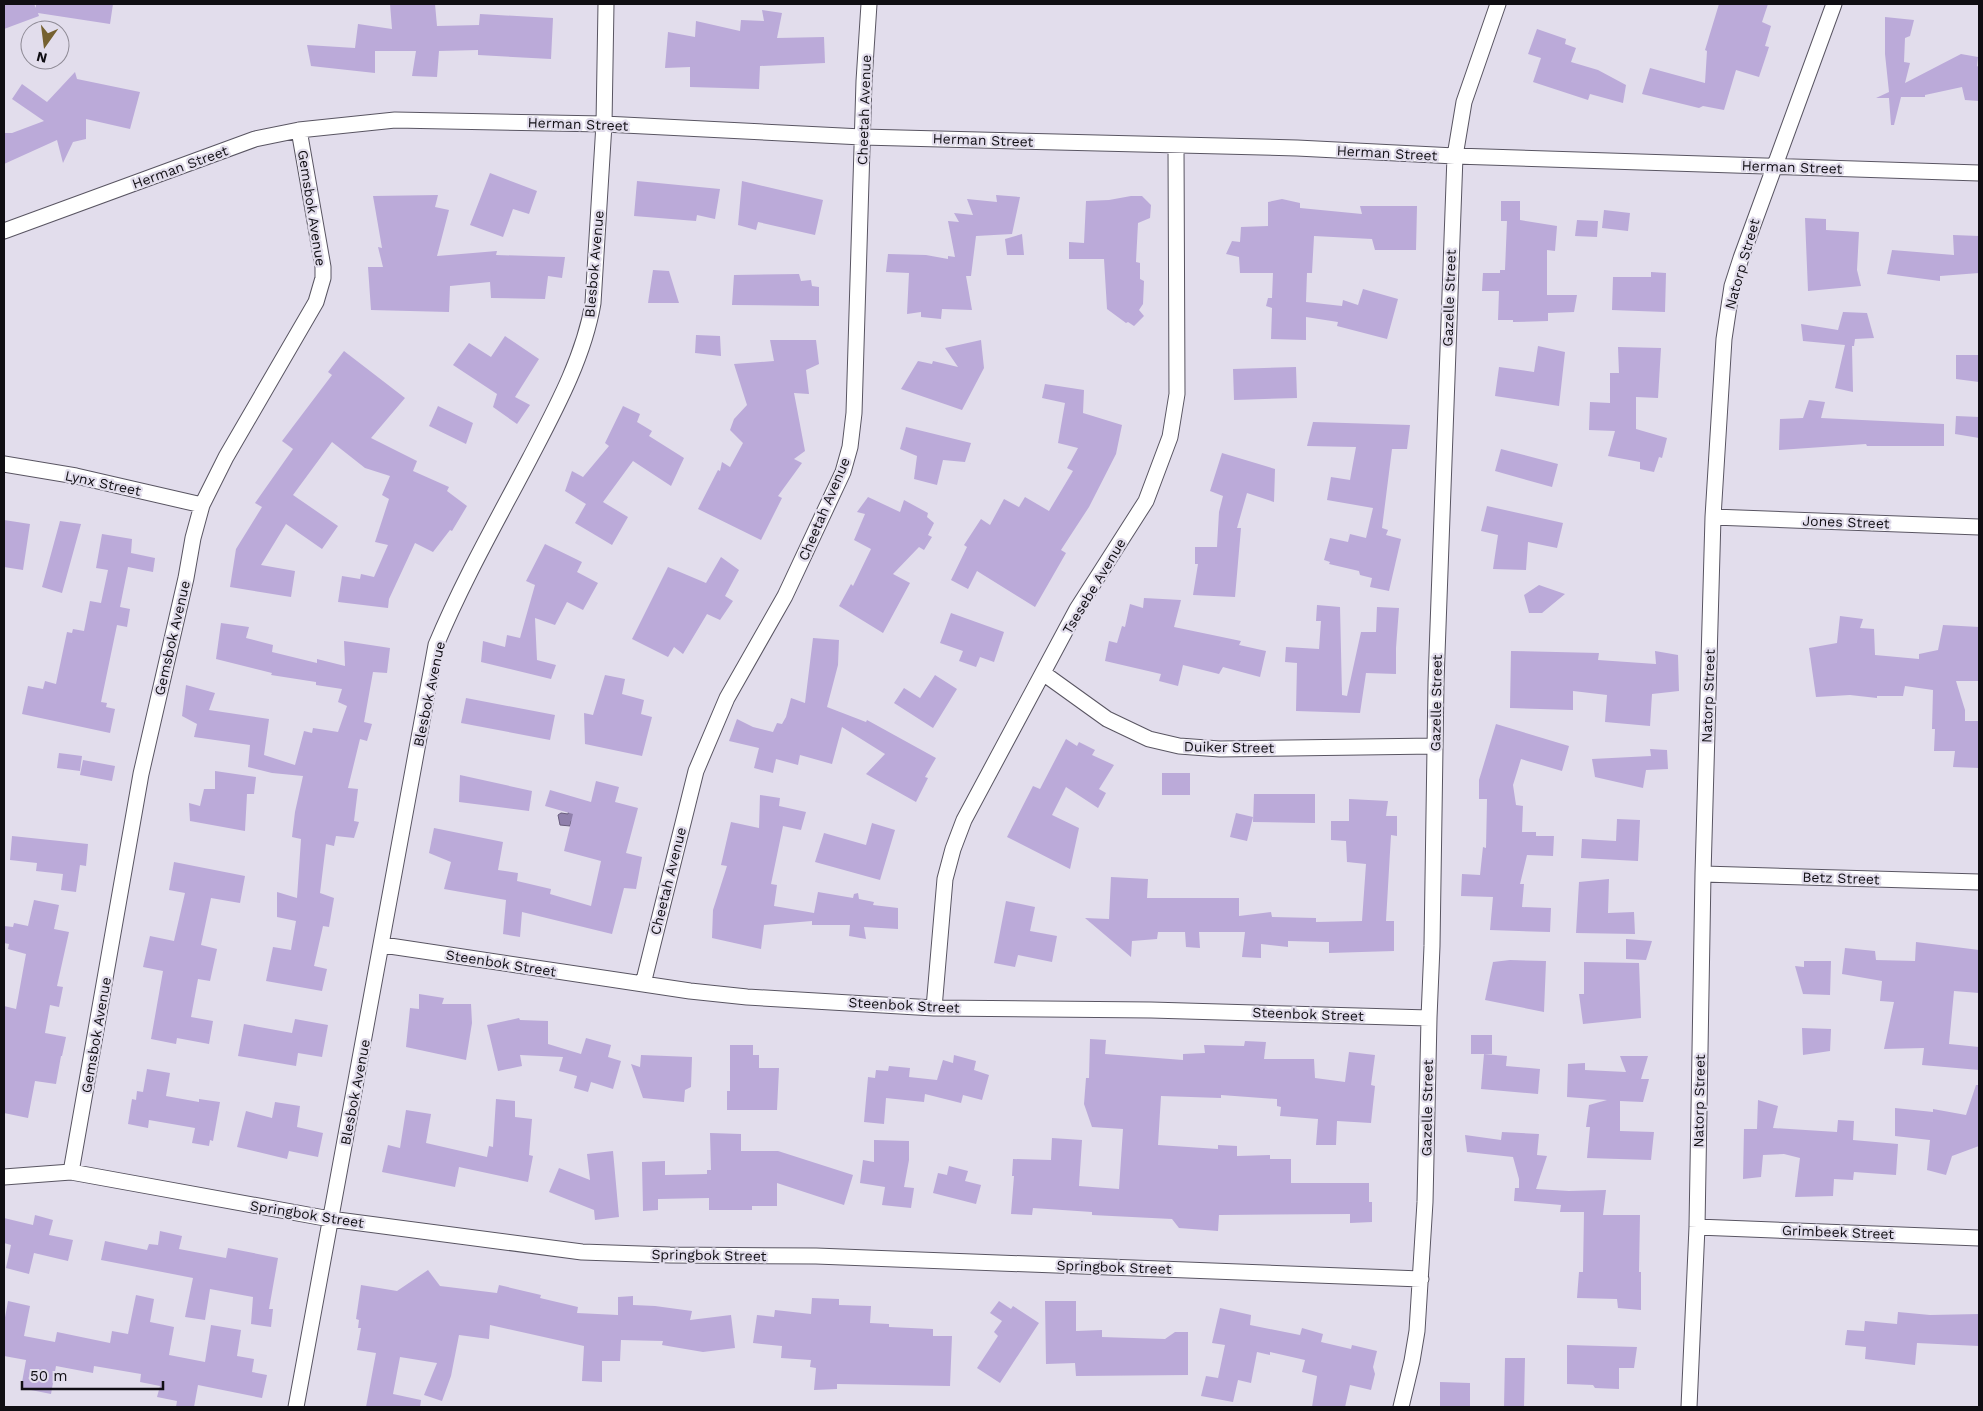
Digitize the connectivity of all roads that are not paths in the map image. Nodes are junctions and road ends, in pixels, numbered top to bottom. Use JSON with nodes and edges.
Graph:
{"nodes":[{"id":1,"x":606,"y":4,"type":"edge"},
{"id":2,"x":869,"y":4,"type":"edge"},
{"id":3,"x":1498,"y":4,"type":"edge"},
{"id":4,"x":1834,"y":4,"type":"edge"},
{"id":5,"x":604,"y":124,"type":"junction"},
{"id":6,"x":299,"y":130,"type":"junction"},
{"id":7,"x":862,"y":137,"type":"junction"},
{"id":8,"x":1176,"y":146,"type":"junction"},
{"id":9,"x":1455,"y":156,"type":"junction"},
{"id":10,"x":1775,"y":166,"type":"junction"},
{"id":11,"x":1979,"y":173,"type":"edge"},
{"id":12,"x":4,"y":231,"type":"edge"},
{"id":13,"x":4,"y":464,"type":"edge"},
{"id":14,"x":202,"y":505,"type":"junction"},
{"id":15,"x":1713,"y":517,"type":"junction"},
{"id":16,"x":1979,"y":527,"type":"edge"},
{"id":17,"x":1043,"y":673,"type":"junction"},
{"id":18,"x":1435,"y":746,"type":"junction"},
{"id":19,"x":1703,"y":874,"type":"junction"},
{"id":20,"x":1979,"y":882,"type":"edge"},
{"id":21,"x":383,"y":944,"type":"junction"},
{"id":22,"x":643,"y":984,"type":"junction"},
{"id":23,"x":934,"y":1008,"type":"junction"},
{"id":24,"x":1428,"y":1018,"type":"junction"},
{"id":25,"x":71,"y":1172,"type":"junction"},
{"id":26,"x":4,"y":1177,"type":"edge"},
{"id":27,"x":330,"y":1219,"type":"junction"},
{"id":28,"x":1697,"y":1227,"type":"junction"},
{"id":29,"x":1979,"y":1238,"type":"edge"},
{"id":30,"x":1421,"y":1279,"type":"junction"},
{"id":31,"x":296,"y":1407,"type":"edge"},
{"id":32,"x":1401,"y":1407,"type":"edge"},
{"id":33,"x":1688,"y":1407,"type":"edge"}],
"edges":[{"from":1,"to":5,"type":"street","name":"Blesbok Avenue"},
{"from":2,"to":7,"type":"street","name":"Cheetah Avenue"},
{"from":3,"to":9,"type":"street","name":"Gazelle Street"},
{"from":4,"to":10,"type":"street","name":"Natorp Street"},
{"from":5,"to":6,"type":"street","name":"Herman Street"},
{"from":5,"to":7,"type":"street","name":"Herman Street"},
{"from":5,"to":21,"type":"street","name":"Blesbok Avenue"},
{"from":6,"to":12,"type":"street","name":"Herman Street"},
{"from":6,"to":14,"type":"street","name":"Gemsbok Avenue"},
{"from":7,"to":8,"type":"street","name":"Herman Street"},
{"from":7,"to":22,"type":"street","name":"Cheetah Avenue"},
{"from":8,"to":9,"type":"street","name":"Herman Street"},
{"from":8,"to":17,"type":"street","name":"Tsesebe Avenue"},
{"from":9,"to":10,"type":"street","name":"Herman Street"},
{"from":9,"to":18,"type":"street","name":"Gazelle Street"},
{"from":10,"to":11,"type":"street","name":"Herman Street"},
{"from":10,"to":15,"type":"street","name":"Natorp Street"},
{"from":13,"to":14,"type":"street","name":"Lynx Street"},
{"from":14,"to":25,"type":"street","name":"Gemsbok Avenue"},
{"from":15,"to":16,"type":"street","name":"Jones Street"},
{"from":15,"to":19,"type":"street","name":"Natorp Street"},
{"from":17,"to":18,"type":"street","name":"Duiker Street"},
{"from":17,"to":23,"type":"street","name":"Tsesebe Avenue"},
{"from":18,"to":24,"type":"street","name":"Gazelle Street"},
{"from":19,"to":20,"type":"street","name":"Betz Street"},
{"from":19,"to":28,"type":"street","name":"Natorp Street"},
{"from":21,"to":22,"type":"street","name":"Steenbok Street"},
{"from":21,"to":27,"type":"street","name":"Blesbok Avenue"},
{"from":22,"to":23,"type":"street","name":"Steenbok Street"},
{"from":23,"to":24,"type":"street","name":"Steenbok Street"},
{"from":24,"to":30,"type":"street","name":"Gazelle Street"},
{"from":25,"to":26,"type":"street","name":"Springbok Street"},
{"from":25,"to":27,"type":"street","name":"Springbok Street"},
{"from":27,"to":30,"type":"street","name":"Springbok Street"},
{"from":27,"to":31,"type":"street","name":"Blesbok Avenue"},
{"from":28,"to":29,"type":"street","name":"Grimbeek Street"},
{"from":28,"to":33,"type":"street","name":"Natorp Street"},
{"from":30,"to":32,"type":"street","name":"Gazelle Street"}]}
